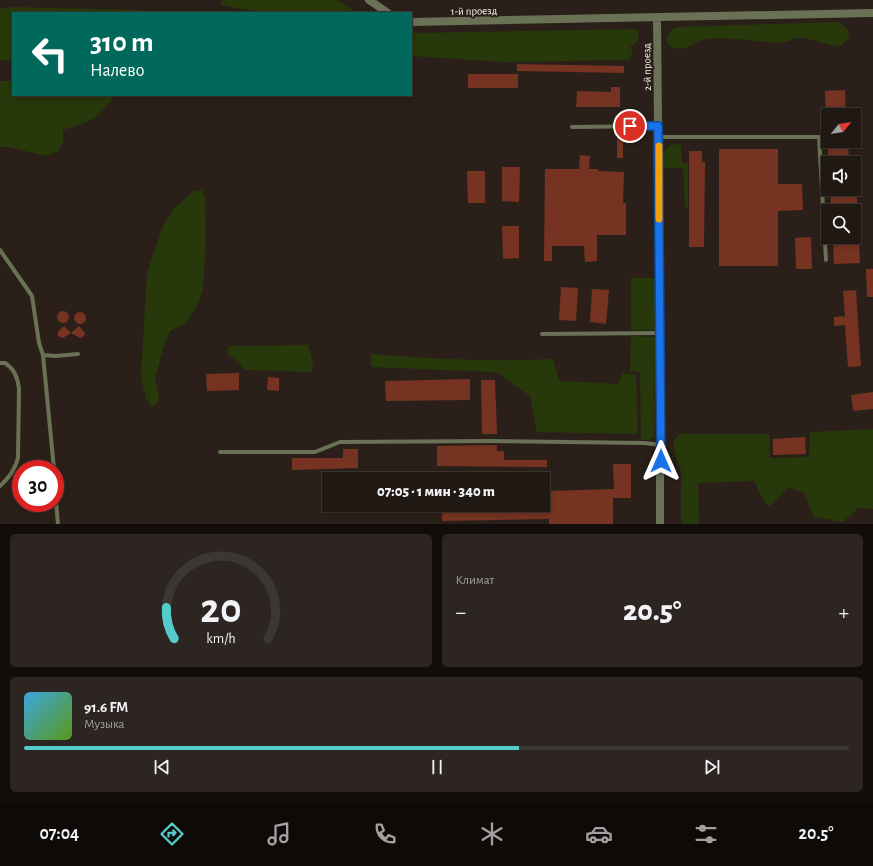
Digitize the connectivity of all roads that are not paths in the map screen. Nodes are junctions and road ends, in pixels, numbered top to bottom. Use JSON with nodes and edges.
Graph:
{"nodes":[{"id":1,"x":369,"y":0,"type":"edge"},
{"id":2,"x":387,"y":12,"type":"edge"},
{"id":3,"x":873,"y":13,"type":"edge"},
{"id":4,"x":657,"y":18,"type":"junction"},
{"id":5,"x":412,"y":22,"type":"edge"},
{"id":6,"x":658,"y":126,"type":"junction"},
{"id":7,"x":572,"y":127,"type":"dead end"},
{"id":8,"x":658,"y":137,"type":"junction"},
{"id":9,"x":0,"y":250,"type":"edge"},
{"id":10,"x":826,"y":260,"type":"dead end"},
{"id":11,"x":542,"y":334,"type":"dead end"},
{"id":12,"x":660,"y":334,"type":"junction"},
{"id":13,"x":78,"y":354,"type":"dead end"},
{"id":14,"x":43,"y":355,"type":"junction"},
{"id":15,"x":0,"y":363,"type":"edge"},
{"id":16,"x":661,"y":445,"type":"junction"},
{"id":17,"x":220,"y":452,"type":"dead end"},
{"id":18,"x":53,"y":460,"type":"edge"},
{"id":19,"x":0,"y":486,"type":"edge"},
{"id":20,"x":57,"y":512,"type":"edge"},
{"id":21,"x":58,"y":524,"type":"edge"},
{"id":22,"x":660,"y":524,"type":"edge"}],
"edges":[{"from":1,"to":2,"type":"street"},
{"from":3,"to":4,"type":"street","name":"1-й проезд"},
{"from":4,"to":5,"type":"street","name":"1-й проезд"},
{"from":4,"to":6,"type":"street","name":"2-й проезд"},
{"from":6,"to":7,"type":"lane"},
{"from":6,"to":8,"type":"street","name":"2-й проезд"},
{"from":8,"to":10,"type":"lane"},
{"from":8,"to":12,"type":"street","name":"2-й проезд"},
{"from":9,"to":14,"type":"lane"},
{"from":11,"to":12,"type":"lane"},
{"from":12,"to":16,"type":"street","name":"2-й проезд"},
{"from":13,"to":14,"type":"lane"},
{"from":14,"to":18,"type":"lane"},
{"from":15,"to":19,"type":"lane"},
{"from":16,"to":17,"type":"lane"},
{"from":16,"to":22,"type":"street","name":"2-й проезд"},
{"from":20,"to":21,"type":"lane"}]}
